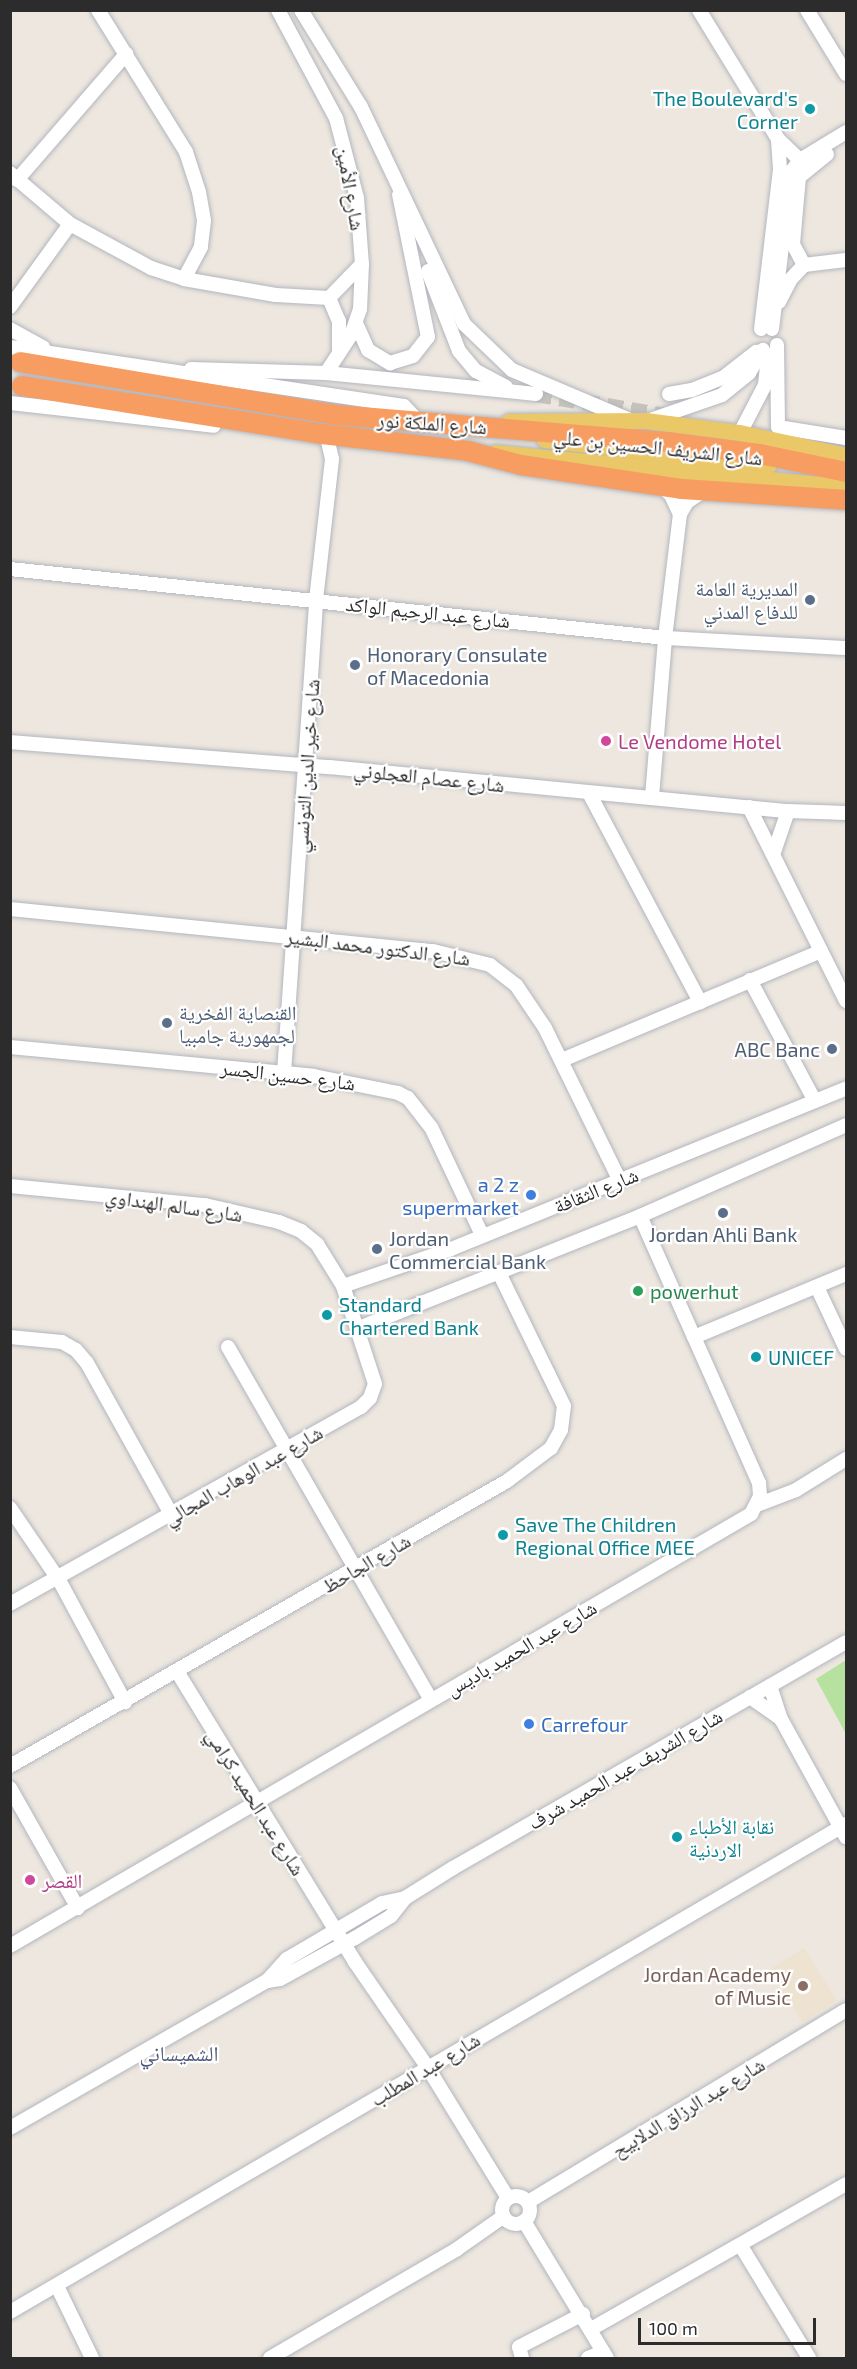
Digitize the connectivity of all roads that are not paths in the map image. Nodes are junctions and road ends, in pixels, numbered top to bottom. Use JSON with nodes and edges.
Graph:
{"nodes":[{"id":1,"x":98,"y":10,"type":"edge"},
{"id":2,"x":301,"y":10,"type":"edge"},
{"id":3,"x":699,"y":10,"type":"edge"},
{"id":4,"x":807,"y":10,"type":"edge"},
{"id":5,"x":284,"y":13,"type":"edge"},
{"id":6,"x":126,"y":54,"type":"junction"},
{"id":7,"x":846,"y":74,"type":"edge"},
{"id":8,"x":846,"y":132,"type":"edge"},
{"id":9,"x":778,"y":139,"type":"junction"},
{"id":10,"x":846,"y":141,"type":"edge"},
{"id":11,"x":800,"y":160,"type":"junction"},
{"id":12,"x":14,"y":176,"type":"edge"},
{"id":13,"x":398,"y":184,"type":"junction"},
{"id":14,"x":70,"y":224,"type":"junction"},
{"id":15,"x":846,"y":260,"type":"edge"},
{"id":16,"x":362,"y":264,"type":"junction"},
{"id":17,"x":804,"y":265,"type":"junction"},
{"id":18,"x":184,"y":279,"type":"junction"},
{"id":19,"x":329,"y":298,"type":"junction"},
{"id":20,"x":10,"y":307,"type":"edge"},
{"id":21,"x":774,"y":312,"type":"junction"},
{"id":22,"x":356,"y":323,"type":"junction"},
{"id":23,"x":10,"y":329,"type":"edge"},
{"id":24,"x":766,"y":329,"type":"junction"},
{"id":25,"x":767,"y":348,"type":"junction"},
{"id":26,"x":52,"y":353,"type":"junction"},
{"id":27,"x":15,"y":355,"type":"edge"},
{"id":28,"x":338,"y":357,"type":"junction"},
{"id":29,"x":134,"y":367,"type":"junction"},
{"id":30,"x":326,"y":373,"type":"junction"},
{"id":31,"x":669,"y":394,"type":"dead end"},
{"id":32,"x":15,"y":399,"type":"edge"},
{"id":33,"x":639,"y":421,"type":"junction"},
{"id":34,"x":420,"y":423,"type":"junction"},
{"id":35,"x":445,"y":425,"type":"junction"},
{"id":36,"x":740,"y":433,"type":"junction"},
{"id":37,"x":322,"y":434,"type":"junction"},
{"id":38,"x":356,"y":437,"type":"junction"},
{"id":39,"x":846,"y":438,"type":"edge"},
{"id":40,"x":468,"y":452,"type":"junction"},
{"id":41,"x":846,"y":456,"type":"edge"},
{"id":42,"x":332,"y":459,"type":"junction"},
{"id":43,"x":768,"y":466,"type":"dead end"},
{"id":44,"x":660,"y":486,"type":"junction"},
{"id":45,"x":705,"y":490,"type":"junction"},
{"id":46,"x":842,"y":492,"type":"edge"},
{"id":47,"x":680,"y":514,"type":"junction"},
{"id":48,"x":10,"y":570,"type":"edge"},
{"id":49,"x":316,"y":600,"type":"junction"},
{"id":50,"x":665,"y":638,"type":"junction"},
{"id":51,"x":846,"y":648,"type":"edge"},
{"id":52,"x":10,"y":742,"type":"edge"},
{"id":53,"x":307,"y":765,"type":"junction"},
{"id":54,"x":589,"y":793,"type":"junction"},
{"id":55,"x":652,"y":797,"type":"junction"},
{"id":56,"x":749,"y":807,"type":"junction"},
{"id":57,"x":788,"y":811,"type":"junction"},
{"id":58,"x":846,"y":813,"type":"edge"},
{"id":59,"x":774,"y":852,"type":"junction"},
{"id":60,"x":10,"y":909,"type":"edge"},
{"id":61,"x":294,"y":935,"type":"junction"},
{"id":62,"x":821,"y":951,"type":"junction"},
{"id":63,"x":750,"y":981,"type":"junction"},
{"id":64,"x":846,"y":1001,"type":"edge"},
{"id":65,"x":700,"y":1002,"type":"junction"},
{"id":66,"x":10,"y":1047,"type":"edge"},
{"id":67,"x":562,"y":1060,"type":"junction"},
{"id":68,"x":284,"y":1072,"type":"junction"},
{"id":69,"x":846,"y":1089,"type":"edge"},
{"id":70,"x":815,"y":1101,"type":"junction"},
{"id":71,"x":846,"y":1125,"type":"edge"},
{"id":72,"x":620,"y":1181,"type":"junction"},
{"id":73,"x":10,"y":1186,"type":"edge"},
{"id":74,"x":640,"y":1216,"type":"junction"},
{"id":75,"x":482,"y":1235,"type":"junction"},
{"id":76,"x":846,"y":1274,"type":"edge"},
{"id":77,"x":500,"y":1275,"type":"junction"},
{"id":78,"x":343,"y":1286,"type":"junction"},
{"id":79,"x":817,"y":1287,"type":"junction"},
{"id":80,"x":359,"y":1328,"type":"junction"},
{"id":81,"x":10,"y":1337,"type":"edge"},
{"id":82,"x":694,"y":1337,"type":"junction"},
{"id":83,"x":228,"y":1347,"type":"dead end"},
{"id":84,"x":846,"y":1350,"type":"edge"},
{"id":85,"x":287,"y":1449,"type":"junction"},
{"id":86,"x":846,"y":1459,"type":"edge"},
{"id":87,"x":757,"y":1505,"type":"junction"},
{"id":88,"x":10,"y":1508,"type":"edge"},
{"id":89,"x":172,"y":1516,"type":"junction"},
{"id":90,"x":355,"y":1570,"type":"junction"},
{"id":91,"x":59,"y":1580,"type":"junction"},
{"id":92,"x":10,"y":1604,"type":"edge"},
{"id":93,"x":846,"y":1642,"type":"edge"},
{"id":94,"x":178,"y":1673,"type":"junction"},
{"id":95,"x":770,"y":1686,"type":"junction"},
{"id":96,"x":750,"y":1697,"type":"junction"},
{"id":97,"x":431,"y":1700,"type":"junction"},
{"id":98,"x":125,"y":1702,"type":"junction"},
{"id":99,"x":782,"y":1719,"type":"junction"},
{"id":100,"x":10,"y":1767,"type":"edge"},
{"id":101,"x":10,"y":1788,"type":"edge"},
{"id":102,"x":257,"y":1802,"type":"junction"},
{"id":103,"x":844,"y":1829,"type":"edge"},
{"id":104,"x":405,"y":1899,"type":"junction"},
{"id":105,"x":78,"y":1908,"type":"junction"},
{"id":106,"x":336,"y":1930,"type":"junction"},
{"id":107,"x":344,"y":1944,"type":"junction"},
{"id":108,"x":10,"y":1946,"type":"edge"},
{"id":109,"x":267,"y":1981,"type":"junction"},
{"id":110,"x":846,"y":2010,"type":"edge"},
{"id":111,"x":428,"y":2068,"type":"junction"},
{"id":112,"x":10,"y":2128,"type":"edge"},
{"id":113,"x":846,"y":2184,"type":"edge"},
{"id":114,"x":508,"y":2198,"type":"junction"},
{"id":115,"x":528,"y":2202,"type":"junction"},
{"id":116,"x":504,"y":2216,"type":"junction"},
{"id":117,"x":524,"y":2222,"type":"junction"},
{"id":118,"x":741,"y":2246,"type":"junction"},
{"id":119,"x":57,"y":2286,"type":"junction"},
{"id":120,"x":10,"y":2312,"type":"edge"},
{"id":121,"x":582,"y":2314,"type":"junction"},
{"id":122,"x":591,"y":2329,"type":"junction"},
{"id":123,"x":605,"y":2355,"type":"edge"},
{"id":124,"x":92,"y":2358,"type":"edge"},
{"id":125,"x":270,"y":2358,"type":"edge"},
{"id":126,"x":522,"y":2358,"type":"edge"},
{"id":127,"x":588,"y":2358,"type":"edge"},
{"id":128,"x":809,"y":2358,"type":"edge"}],
"edges":[{"from":1,"to":6,"type":"street"},
{"from":2,"to":13,"type":"street"},
{"from":3,"to":9,"type":"street"},
{"from":4,"to":7,"type":"street"},
{"from":5,"to":16,"type":"street","name":"شارع الأمين"},
{"from":6,"to":12,"type":"street"},
{"from":6,"to":18,"type":"street"},
{"from":8,"to":11,"type":"street"},
{"from":9,"to":11,"type":"street"},
{"from":9,"to":24,"type":"street"},
{"from":10,"to":17,"type":"street"},
{"from":11,"to":21,"type":"street"},
{"from":12,"to":14,"type":"street"},
{"from":13,"to":22,"type":"street"},
{"from":13,"to":30,"type":"street"},
{"from":13,"to":33,"type":"street"},
{"from":14,"to":18,"type":"street"},
{"from":14,"to":20,"type":"street"},
{"from":15,"to":17,"type":"street"},
{"from":16,"to":19,"type":"street"},
{"from":16,"to":22,"type":"street","name":"شارع الأمين"},
{"from":17,"to":21,"type":"street"},
{"from":18,"to":19,"type":"street"},
{"from":19,"to":28,"type":"street"},
{"from":21,"to":24,"type":"street"},
{"from":22,"to":28,"type":"street","name":"شارع الأمين"},
{"from":23,"to":26,"type":"street"},
{"from":24,"to":25,"type":"street"},
{"from":24,"to":25,"type":"street"},
{"from":25,"to":31,"type":"street"},
{"from":25,"to":33,"type":"street"},
{"from":25,"to":36,"type":"street"},
{"from":25,"to":39,"type":"street"},
{"from":26,"to":27,"type":"street"},
{"from":26,"to":29,"type":"street"},
{"from":27,"to":34,"type":"highway","name":"شارع الملكة نور"},
{"from":28,"to":30,"type":"street","name":"شارع الأمين"},
{"from":29,"to":30,"type":"street"},
{"from":29,"to":34,"type":"street"},
{"from":32,"to":37,"type":"highway","name":"شارع الملكة نور"},
{"from":33,"to":35,"type":"main road"},
{"from":33,"to":36,"type":"main road"},
{"from":34,"to":35,"type":"highway","name":"شارع الملكة نور"},
{"from":35,"to":43,"type":"main road","name":"شارع الشريف الحسين بن علي"},
{"from":35,"to":46,"type":"highway","name":"شارع الملكة نور"},
{"from":36,"to":41,"type":"main road"},
{"from":37,"to":38,"type":"highway","name":"شارع الملكة نور"},
{"from":37,"to":42,"type":"street"},
{"from":38,"to":40,"type":"highway","name":"شارع الملكة نور"},
{"from":38,"to":42,"type":"street"},
{"from":40,"to":44,"type":"highway","name":"شارع الملكة نور"},
{"from":40,"to":46,"type":"main road","name":"شارع الشريف الحسين بن علي"},
{"from":42,"to":49,"type":"street","name":"شارع خير الدين التونسي"},
{"from":44,"to":45,"type":"highway","name":"شارع الملكة نور"},
{"from":44,"to":47,"type":"street"},
{"from":45,"to":46,"type":"highway","name":"شارع الملكة نور"},
{"from":45,"to":47,"type":"street"},
{"from":47,"to":50,"type":"street"},
{"from":48,"to":49,"type":"street","name":"شارع عبد الرحيم الواكد"},
{"from":49,"to":50,"type":"street","name":"شارع عبد الرحيم الواكد"},
{"from":49,"to":53,"type":"street","name":"شارع خير الدين التونسي"},
{"from":50,"to":51,"type":"street","name":"شارع عبد الرحيم الواكد"},
{"from":50,"to":55,"type":"street"},
{"from":52,"to":53,"type":"street","name":"شارع عصام العجلوني"},
{"from":53,"to":54,"type":"street","name":"شارع عصام العجلوني"},
{"from":53,"to":61,"type":"street","name":"شارع خير الدين التونسي"},
{"from":54,"to":55,"type":"street","name":"شارع عصام العجلوني"},
{"from":54,"to":65,"type":"street"},
{"from":55,"to":56,"type":"street","name":"شارع عصام العجلوني"},
{"from":56,"to":57,"type":"street","name":"شارع عصام العجلوني"},
{"from":56,"to":59,"type":"street"},
{"from":57,"to":58,"type":"street","name":"شارع عصام العجلوني"},
{"from":57,"to":59,"type":"street"},
{"from":59,"to":62,"type":"street"},
{"from":60,"to":61,"type":"street","name":"شارع الدكتور محمد البشير"},
{"from":61,"to":67,"type":"street","name":"شارع الدكتور محمد البشير"},
{"from":61,"to":68,"type":"street","name":"شارع خير الدين التونسي"},
{"from":62,"to":63,"type":"street"},
{"from":62,"to":64,"type":"street"},
{"from":63,"to":65,"type":"street"},
{"from":63,"to":70,"type":"street"},
{"from":65,"to":67,"type":"street"},
{"from":66,"to":68,"type":"street","name":"شارع حسين الجسر"},
{"from":67,"to":72,"type":"street","name":"شارع الدكتور محمد البشير"},
{"from":68,"to":75,"type":"street","name":"شارع حسين الجسر"},
{"from":69,"to":70,"type":"street","name":"شارع الثقافة"},
{"from":70,"to":72,"type":"street","name":"شارع الثقافة"},
{"from":71,"to":74,"type":"street","name":"شارع الثقافة"},
{"from":72,"to":75,"type":"street","name":"شارع الثقافة"},
{"from":73,"to":78,"type":"street","name":"شارع سالم الهنداوي"},
{"from":74,"to":77,"type":"street","name":"شارع الثقافة"},
{"from":74,"to":82,"type":"street"},
{"from":75,"to":78,"type":"street","name":"شارع الثقافة"},
{"from":76,"to":79,"type":"street"},
{"from":77,"to":80,"type":"street","name":"شارع الثقافة"},
{"from":77,"to":90,"type":"street","name":"شارع الجاحظ"},
{"from":78,"to":80,"type":"street","name":"شارع عبد الوهاب المجالي"},
{"from":79,"to":82,"type":"street"},
{"from":79,"to":84,"type":"street"},
{"from":80,"to":85,"type":"street","name":"شارع عبد الوهاب المجالي"},
{"from":81,"to":89,"type":"street"},
{"from":82,"to":87,"type":"street"},
{"from":83,"to":85,"type":"street"},
{"from":85,"to":89,"type":"street","name":"شارع عبد الوهاب المجالي"},
{"from":85,"to":90,"type":"street"},
{"from":86,"to":87,"type":"street"},
{"from":87,"to":97,"type":"street","name":"شارع عبد الحميد باديس"},
{"from":88,"to":91,"type":"street"},
{"from":89,"to":91,"type":"street","name":"شارع عبد الوهاب المجالي"},
{"from":90,"to":94,"type":"street","name":"شارع الجاحظ"},
{"from":90,"to":97,"type":"street"},
{"from":91,"to":92,"type":"street","name":"شارع عبد الوهاب المجالي"},
{"from":91,"to":98,"type":"street"},
{"from":93,"to":95,"type":"street","name":"شارع الشريف عبد الحميد شرف"},
{"from":94,"to":98,"type":"street","name":"شارع الجاحظ"},
{"from":94,"to":102,"type":"street","name":"شارع عبد الحميد كرامي"},
{"from":95,"to":96,"type":"street","name":"شارع الشريف عبد الحميد شرف"},
{"from":95,"to":99,"type":"street"},
{"from":96,"to":99,"type":"street"},
{"from":96,"to":104,"type":"street","name":"شارع الشريف عبد الحميد شرف"},
{"from":97,"to":102,"type":"street","name":"شارع عبد الحميد باديس"},
{"from":98,"to":100,"type":"street","name":"شارع الجاحظ"},
{"from":99,"to":103,"type":"street"},
{"from":101,"to":105,"type":"street"},
{"from":102,"to":105,"type":"street","name":"شارع عبد الحميد باديس"},
{"from":102,"to":106,"type":"street","name":"شارع عبد الحميد كرامي"},
{"from":103,"to":111,"type":"street","name":"شارع عبد المطلب"},
{"from":104,"to":106,"type":"street","name":"شارع الشريف عبد الحميد شرف"},
{"from":104,"to":107,"type":"street","name":"شارع الشريف عبد الحميد شرف"},
{"from":105,"to":108,"type":"street","name":"شارع عبد الحميد باديس"},
{"from":106,"to":107,"type":"street","name":"شارع عبد الحميد كرامي"},
{"from":106,"to":109,"type":"street","name":"شارع الشريف عبد الحميد شرف"},
{"from":107,"to":109,"type":"street","name":"شارع الشريف عبد الحميد شرف"},
{"from":107,"to":111,"type":"street","name":"شارع عبد الحميد كرامي"},
{"from":109,"to":112,"type":"street","name":"شارع الشريف عبد الحميد شرف"},
{"from":110,"to":115,"type":"street","name":"شارع عبد الرزاق الدلابيح"},
{"from":111,"to":114,"type":"street","name":"شارع عبد الحميد كرامي"},
{"from":111,"to":119,"type":"street","name":"شارع عبد المطلب"},
{"from":113,"to":118,"type":"street"},
{"from":114,"to":115,"type":"street"},
{"from":114,"to":116,"type":"street"},
{"from":115,"to":117,"type":"street"},
{"from":116,"to":117,"type":"street"},
{"from":116,"to":125,"type":"street"},
{"from":117,"to":121,"type":"street"},
{"from":118,"to":122,"type":"street"},
{"from":118,"to":128,"type":"street"},
{"from":119,"to":120,"type":"street","name":"شارع عبد المطلب"},
{"from":119,"to":124,"type":"street"},
{"from":121,"to":122,"type":"street"},
{"from":121,"to":126,"type":"street"},
{"from":122,"to":123,"type":"street"},
{"from":123,"to":127,"type":"street"}]}
